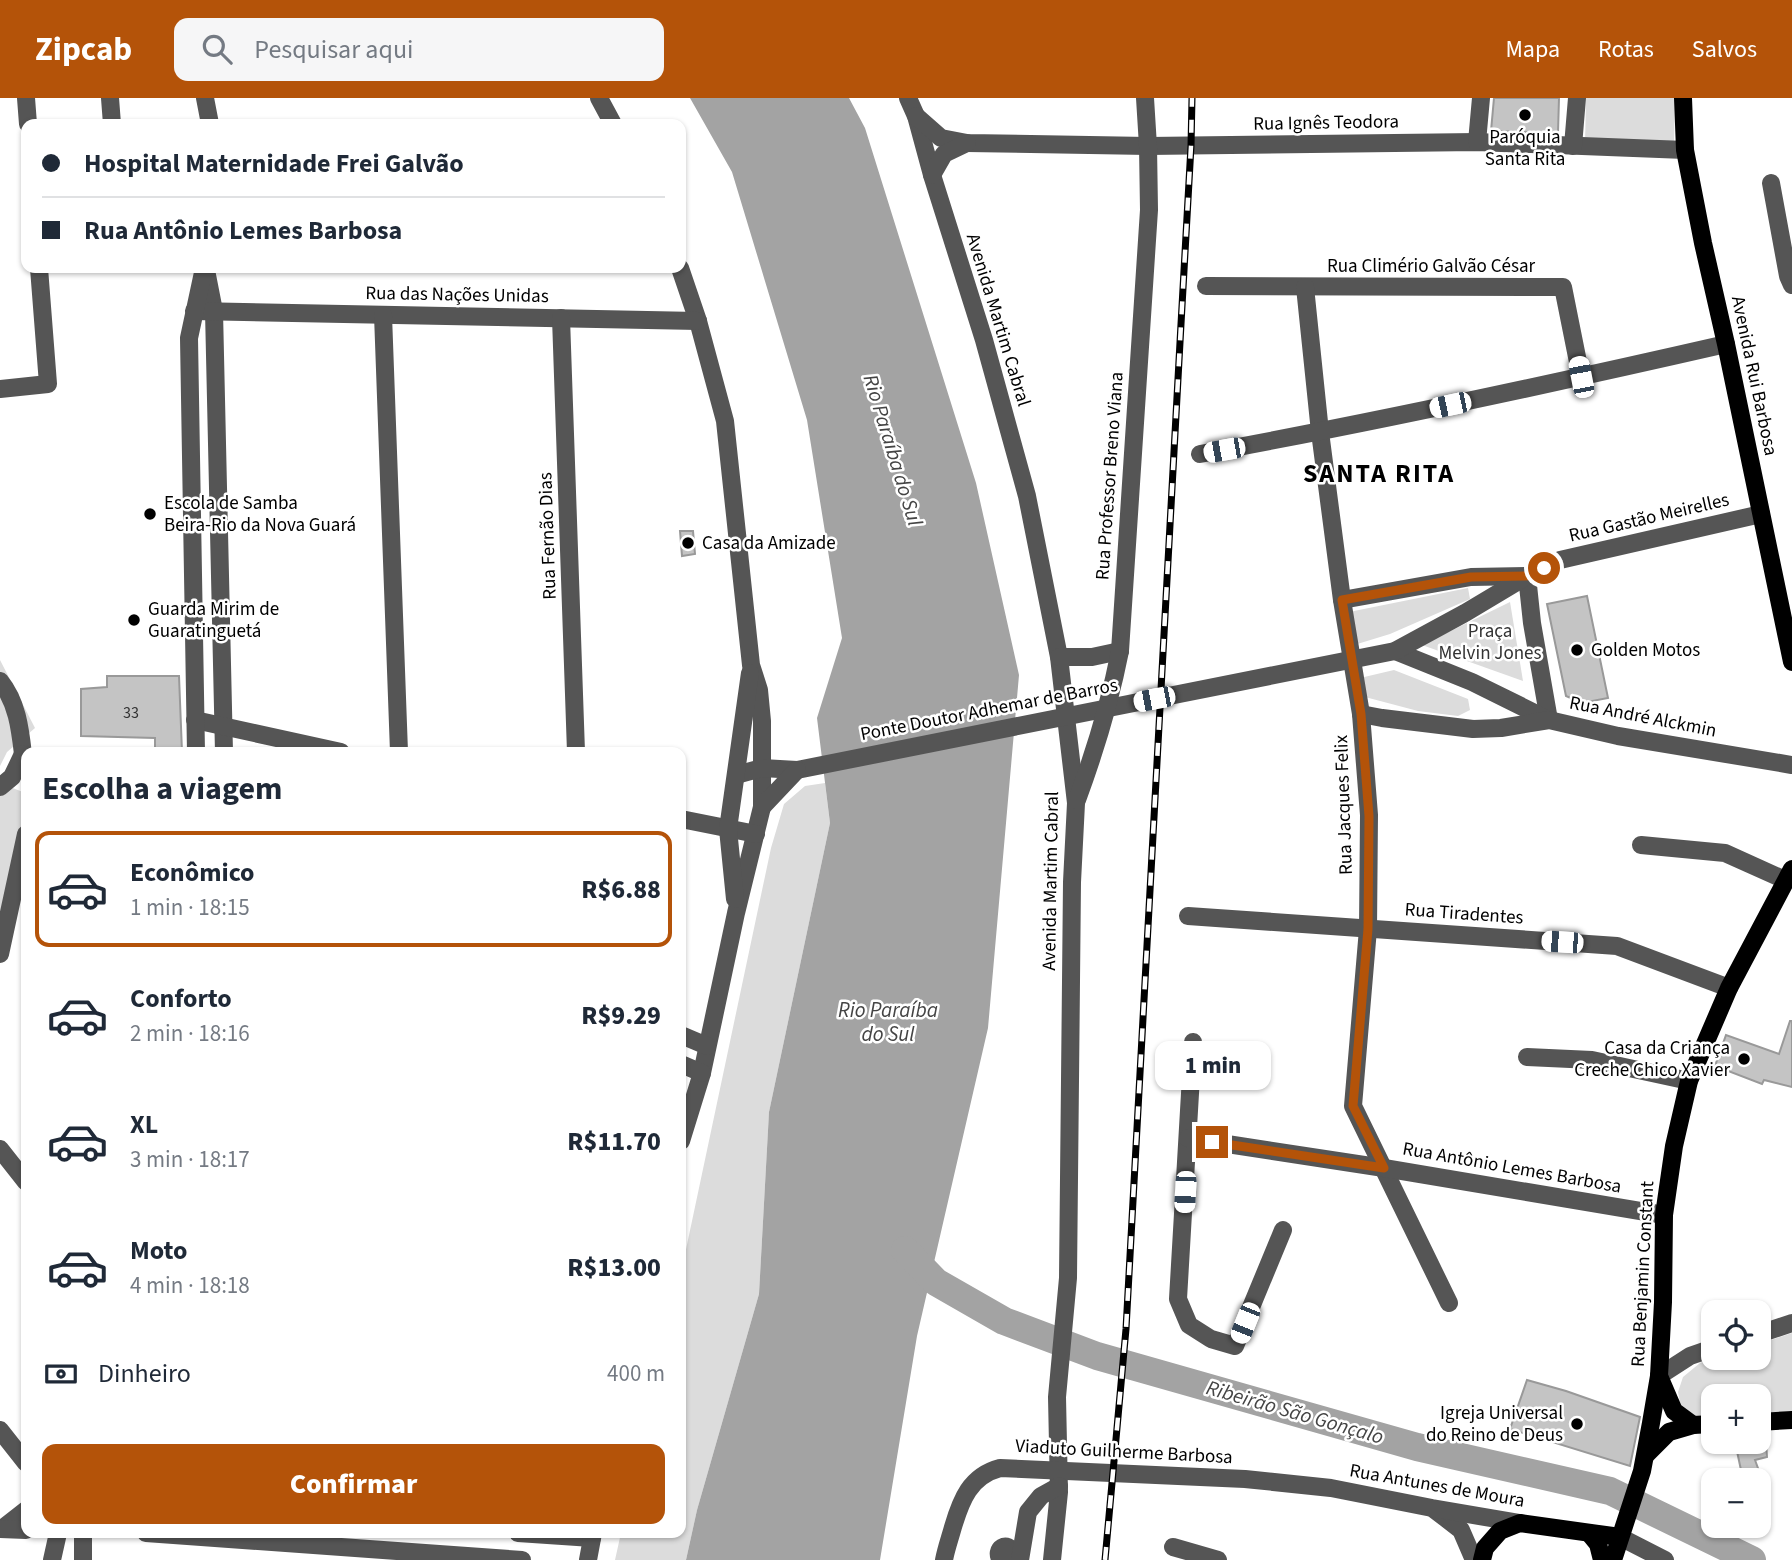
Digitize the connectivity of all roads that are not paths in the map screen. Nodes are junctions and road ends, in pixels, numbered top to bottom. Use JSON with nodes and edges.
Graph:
{"nodes":[{"id":1,"x":26,"y":98,"type":"edge"},
{"id":2,"x":110,"y":98,"type":"edge"},
{"id":3,"x":205,"y":98,"type":"edge"},
{"id":4,"x":599,"y":98,"type":"edge"},
{"id":5,"x":908,"y":98,"type":"edge"},
{"id":6,"x":1145,"y":98,"type":"edge"},
{"id":7,"x":1481,"y":98,"type":"edge"},
{"id":8,"x":1577,"y":98,"type":"edge"},
{"id":9,"x":1683,"y":98,"type":"edge"},
{"id":10,"x":916,"y":116,"type":"junction"},
{"id":11,"x":28,"y":119,"type":"edge"},
{"id":12,"x":112,"y":119,"type":"edge"},
{"id":13,"x":209,"y":119,"type":"edge"},
{"id":14,"x":610,"y":119,"type":"edge"},
{"id":15,"x":1477,"y":142,"type":"junction"},
{"id":16,"x":967,"y":144,"type":"junction"},
{"id":17,"x":1148,"y":146,"type":"junction"},
{"id":18,"x":1573,"y":146,"type":"junction"},
{"id":19,"x":1685,"y":150,"type":"junction"},
{"id":20,"x":932,"y":175,"type":"junction"},
{"id":21,"x":1771,"y":183,"type":"dead end"},
{"id":22,"x":39,"y":273,"type":"edge"},
{"id":23,"x":204,"y":273,"type":"edge"},
{"id":24,"x":206,"y":273,"type":"edge"},
{"id":25,"x":682,"y":273,"type":"edge"},
{"id":26,"x":1792,"y":285,"type":"edge"},
{"id":27,"x":1206,"y":286,"type":"dead end"},
{"id":28,"x":1305,"y":286,"type":"junction"},
{"id":29,"x":194,"y":311,"type":"junction"},
{"id":30,"x":214,"y":311,"type":"junction"},
{"id":31,"x":383,"y":315,"type":"junction"},
{"id":32,"x":561,"y":318,"type":"junction"},
{"id":33,"x":698,"y":321,"type":"junction"},
{"id":34,"x":1726,"y":344,"type":"junction"},
{"id":35,"x":1581,"y":377,"type":"junction"},
{"id":36,"x":0,"y":389,"type":"edge"},
{"id":37,"x":1320,"y":432,"type":"junction"},
{"id":38,"x":1200,"y":454,"type":"dead end"},
{"id":39,"x":1761,"y":514,"type":"junction"},
{"id":40,"x":1527,"y":576,"type":"junction"},
{"id":41,"x":1342,"y":600,"type":"junction"},
{"id":42,"x":1120,"y":651,"type":"junction"},
{"id":43,"x":1395,"y":651,"type":"junction"},
{"id":44,"x":1059,"y":657,"type":"junction"},
{"id":45,"x":1792,"y":662,"type":"edge"},
{"id":46,"x":751,"y":665,"type":"junction"},
{"id":47,"x":0,"y":681,"type":"edge"},
{"id":48,"x":1361,"y":714,"type":"junction"},
{"id":49,"x":195,"y":720,"type":"junction"},
{"id":50,"x":1549,"y":720,"type":"junction"},
{"id":51,"x":224,"y":726,"type":"junction"},
{"id":52,"x":23,"y":747,"type":"edge"},
{"id":53,"x":196,"y":747,"type":"edge"},
{"id":54,"x":224,"y":747,"type":"edge"},
{"id":55,"x":318,"y":747,"type":"edge"},
{"id":56,"x":399,"y":747,"type":"edge"},
{"id":57,"x":576,"y":747,"type":"edge"},
{"id":58,"x":21,"y":762,"type":"edge"},
{"id":59,"x":1792,"y":765,"type":"edge"},
{"id":60,"x":762,"y":768,"type":"junction"},
{"id":61,"x":805,"y":768,"type":"junction"},
{"id":62,"x":736,"y":775,"type":"junction"},
{"id":63,"x":13,"y":782,"type":"edge"},
{"id":64,"x":1076,"y":803,"type":"junction"},
{"id":65,"x":762,"y":807,"type":"junction"},
{"id":66,"x":686,"y":820,"type":"edge"},
{"id":67,"x":728,"y":829,"type":"junction"},
{"id":68,"x":756,"y":834,"type":"junction"},
{"id":69,"x":1641,"y":845,"type":"dead end"},
{"id":70,"x":21,"y":857,"type":"edge"},
{"id":71,"x":1788,"y":874,"type":"edge"},
{"id":72,"x":736,"y":913,"type":"junction"},
{"id":73,"x":1188,"y":916,"type":"dead end"},
{"id":74,"x":1368,"y":929,"type":"junction"},
{"id":75,"x":0,"y":954,"type":"edge"},
{"id":76,"x":1729,"y":988,"type":"junction"},
{"id":77,"x":686,"y":1037,"type":"edge"},
{"id":78,"x":1193,"y":1042,"type":"dead end"},
{"id":79,"x":707,"y":1046,"type":"junction"},
{"id":80,"x":1527,"y":1057,"type":"dead end"},
{"id":81,"x":686,"y":1066,"type":"edge"},
{"id":82,"x":702,"y":1073,"type":"junction"},
{"id":83,"x":1689,"y":1081,"type":"junction"},
{"id":84,"x":686,"y":1125,"type":"edge"},
{"id":85,"x":1188,"y":1139,"type":"junction"},
{"id":86,"x":0,"y":1149,"type":"edge"},
{"id":87,"x":1384,"y":1168,"type":"junction"},
{"id":88,"x":21,"y":1176,"type":"edge"},
{"id":89,"x":1664,"y":1215,"type":"junction"},
{"id":90,"x":1283,"y":1230,"type":"dead end"},
{"id":91,"x":1449,"y":1303,"type":"dead end"},
{"id":92,"x":1792,"y":1323,"type":"edge"},
{"id":93,"x":1771,"y":1330,"type":"edge"},
{"id":94,"x":1701,"y":1352,"type":"edge"},
{"id":95,"x":1659,"y":1376,"type":"junction"},
{"id":96,"x":1792,"y":1420,"type":"edge"},
{"id":97,"x":1771,"y":1421,"type":"edge"},
{"id":98,"x":1701,"y":1425,"type":"edge"},
{"id":99,"x":1693,"y":1426,"type":"junction"},
{"id":100,"x":0,"y":1430,"type":"edge"},
{"id":101,"x":21,"y":1457,"type":"edge"},
{"id":102,"x":1644,"y":1463,"type":"junction"},
{"id":103,"x":1245,"y":1479,"type":"joint"},
{"id":104,"x":1059,"y":1486,"type":"junction"},
{"id":105,"x":1432,"y":1508,"type":"junction"},
{"id":106,"x":21,"y":1514,"type":"edge"},
{"id":107,"x":1520,"y":1523,"type":"junction"},
{"id":108,"x":2,"y":1529,"type":"edge"},
{"id":109,"x":1623,"y":1529,"type":"junction"},
{"id":110,"x":21,"y":1530,"type":"edge"},
{"id":111,"x":1589,"y":1534,"type":"junction"},
{"id":112,"x":57,"y":1538,"type":"edge"},
{"id":113,"x":83,"y":1538,"type":"edge"},
{"id":114,"x":216,"y":1538,"type":"edge"},
{"id":115,"x":592,"y":1538,"type":"edge"},
{"id":116,"x":1173,"y":1547,"type":"dead end"},
{"id":117,"x":1010,"y":1557,"type":"edge"},
{"id":118,"x":52,"y":1560,"type":"edge"},
{"id":119,"x":83,"y":1560,"type":"edge"},
{"id":120,"x":522,"y":1560,"type":"edge"},
{"id":121,"x":588,"y":1560,"type":"edge"},
{"id":122,"x":944,"y":1560,"type":"edge"},
{"id":123,"x":1052,"y":1560,"type":"edge"},
{"id":124,"x":1217,"y":1560,"type":"edge"},
{"id":125,"x":1474,"y":1560,"type":"edge"},
{"id":126,"x":1482,"y":1560,"type":"edge"},
{"id":127,"x":1602,"y":1560,"type":"edge"},
{"id":128,"x":1614,"y":1560,"type":"edge"},
{"id":129,"x":1665,"y":1560,"type":"edge"}],
"edges":[{"from":1,"to":11,"type":"street"},
{"from":2,"to":12,"type":"street"},
{"from":3,"to":13,"type":"street"},
{"from":4,"to":14,"type":"street"},
{"from":5,"to":10,"type":"street","name":"Avenida Martim Cabral"},
{"from":6,"to":17,"type":"street","name":"Rua Professor Breno Viana"},
{"from":7,"to":15,"type":"street"},
{"from":8,"to":18,"type":"street"},
{"from":9,"to":19,"type":"main road","name":"Avenida Rui Barbosa"},
{"from":10,"to":16,"type":"street","name":"Rua Ignês Teodora"},
{"from":10,"to":20,"type":"street","name":"Avenida Martim Cabral"},
{"from":15,"to":17,"type":"street","name":"Rua Ignês Teodora"},
{"from":15,"to":18,"type":"street","name":"Rua Ignês Teodora"},
{"from":16,"to":17,"type":"street","name":"Rua Ignês Teodora"},
{"from":16,"to":20,"type":"street"},
{"from":17,"to":42,"type":"street","name":"Rua Professor Breno Viana"},
{"from":18,"to":19,"type":"street","name":"Rua Ignês Teodora"},
{"from":19,"to":34,"type":"main road","name":"Avenida Rui Barbosa"},
{"from":20,"to":44,"type":"street","name":"Avenida Martim Cabral"},
{"from":21,"to":26,"type":"street"},
{"from":22,"to":36,"type":"street"},
{"from":23,"to":29,"type":"street"},
{"from":24,"to":30,"type":"street"},
{"from":25,"to":33,"type":"street"},
{"from":27,"to":28,"type":"street","name":"Rua Climério Galvão César"},
{"from":28,"to":35,"type":"street","name":"Rua Climério Galvão César"},
{"from":28,"to":37,"type":"street","name":"Rua Jacques Felix"},
{"from":29,"to":30,"type":"street","name":"Rua das Nações Unidas"},
{"from":29,"to":49,"type":"street"},
{"from":30,"to":31,"type":"street","name":"Rua das Nações Unidas"},
{"from":30,"to":51,"type":"street"},
{"from":31,"to":32,"type":"street","name":"Rua das Nações Unidas"},
{"from":31,"to":56,"type":"street"},
{"from":32,"to":33,"type":"street","name":"Rua das Nações Unidas"},
{"from":32,"to":57,"type":"street","name":"Rua Fernão Dias"},
{"from":33,"to":46,"type":"street"},
{"from":34,"to":35,"type":"street"},
{"from":34,"to":39,"type":"main road","name":"Avenida Rui Barbosa"},
{"from":35,"to":37,"type":"street"},
{"from":37,"to":38,"type":"street"},
{"from":37,"to":41,"type":"street","name":"Rua Jacques Felix"},
{"from":39,"to":40,"type":"street","name":"Rua Gastão Meirelles"},
{"from":39,"to":45,"type":"main road","name":"Avenida Rui Barbosa"},
{"from":40,"to":41,"type":"street","name":"Rua Gastão Meirelles"},
{"from":40,"to":43,"type":"street","name":"Ponte Doutor Adhemar de Barros"},
{"from":40,"to":50,"type":"street"},
{"from":41,"to":48,"type":"street","name":"Rua Jacques Felix"},
{"from":42,"to":44,"type":"street"},
{"from":42,"to":64,"type":"street","name":"Rua Professor Breno Viana"},
{"from":43,"to":50,"type":"street"},
{"from":43,"to":61,"type":"street","name":"Ponte Doutor Adhemar de Barros"},
{"from":44,"to":64,"type":"street","name":"Avenida Martim Cabral"},
{"from":46,"to":60,"type":"street"},
{"from":46,"to":62,"type":"street"},
{"from":47,"to":52,"type":"street"},
{"from":48,"to":50,"type":"street","name":"Rua André Alckmin"},
{"from":48,"to":74,"type":"street","name":"Rua Jacques Felix"},
{"from":49,"to":51,"type":"street"},
{"from":49,"to":53,"type":"street"},
{"from":50,"to":59,"type":"street","name":"Rua André Alckmin"},
{"from":51,"to":54,"type":"street"},
{"from":51,"to":55,"type":"street"},
{"from":58,"to":63,"type":"street"},
{"from":60,"to":61,"type":"street","name":"Ponte Doutor Adhemar de Barros"},
{"from":60,"to":62,"type":"street","name":"Ponte Doutor Adhemar de Barros"},
{"from":60,"to":65,"type":"street"},
{"from":61,"to":65,"type":"street"},
{"from":62,"to":67,"type":"street"},
{"from":64,"to":104,"type":"street","name":"Avenida Martim Cabral"},
{"from":65,"to":68,"type":"street"},
{"from":66,"to":67,"type":"street"},
{"from":67,"to":68,"type":"street"},
{"from":67,"to":72,"type":"street"},
{"from":68,"to":72,"type":"street"},
{"from":69,"to":71,"type":"street"},
{"from":70,"to":75,"type":"street"},
{"from":71,"to":76,"type":"main road","name":"Rua Benjamin Constant"},
{"from":72,"to":79,"type":"street"},
{"from":73,"to":74,"type":"street","name":"Rua Tiradentes"},
{"from":74,"to":76,"type":"street","name":"Rua Tiradentes"},
{"from":74,"to":87,"type":"street","name":"Rua Jacques Felix"},
{"from":76,"to":83,"type":"main road","name":"Rua Benjamin Constant"},
{"from":77,"to":79,"type":"street"},
{"from":78,"to":85,"type":"street"},
{"from":79,"to":82,"type":"street"},
{"from":80,"to":83,"type":"street"},
{"from":81,"to":82,"type":"street"},
{"from":82,"to":84,"type":"street"},
{"from":83,"to":89,"type":"main road","name":"Rua Benjamin Constant"},
{"from":85,"to":87,"type":"street","name":"Rua Antônio Lemes Barbosa"},
{"from":85,"to":90,"type":"street"},
{"from":86,"to":88,"type":"street"},
{"from":87,"to":89,"type":"street","name":"Rua Antônio Lemes Barbosa"},
{"from":87,"to":91,"type":"street","name":"Rua Jacques Felix"},
{"from":89,"to":95,"type":"main road","name":"Rua Benjamin Constant"},
{"from":92,"to":93,"type":"street"},
{"from":94,"to":95,"type":"street"},
{"from":95,"to":99,"type":"main road"},
{"from":95,"to":102,"type":"main road","name":"Rua Benjamin Constant"},
{"from":96,"to":97,"type":"main road"},
{"from":98,"to":99,"type":"main road"},
{"from":99,"to":102,"type":"main road"},
{"from":100,"to":101,"type":"street"},
{"from":102,"to":109,"type":"main road","name":"Rua Benjamin Constant"},
{"from":103,"to":105,"type":"street","name":"Rua Antunes de Moura"},
{"from":103,"to":122,"type":"street","name":"Viaduto Guilherme Barbosa"},
{"from":104,"to":117,"type":"street"},
{"from":104,"to":123,"type":"street","name":"Avenida Martim Cabral"},
{"from":105,"to":107,"type":"street","name":"Rua Antunes de Moura"},
{"from":105,"to":125,"type":"street"},
{"from":106,"to":108,"type":"street"},
{"from":107,"to":111,"type":"main road","name":"Rua Antunes de Moura"},
{"from":107,"to":126,"type":"main road"},
{"from":108,"to":110,"type":"street"},
{"from":109,"to":111,"type":"main road","name":"Rua Antunes de Moura"},
{"from":109,"to":128,"type":"main road","name":"Rua Benjamin Constant"},
{"from":109,"to":129,"type":"street"},
{"from":111,"to":127,"type":"main road"},
{"from":112,"to":118,"type":"street"},
{"from":113,"to":119,"type":"street"},
{"from":114,"to":120,"type":"street"},
{"from":115,"to":121,"type":"street"},
{"from":116,"to":124,"type":"street"}]}
